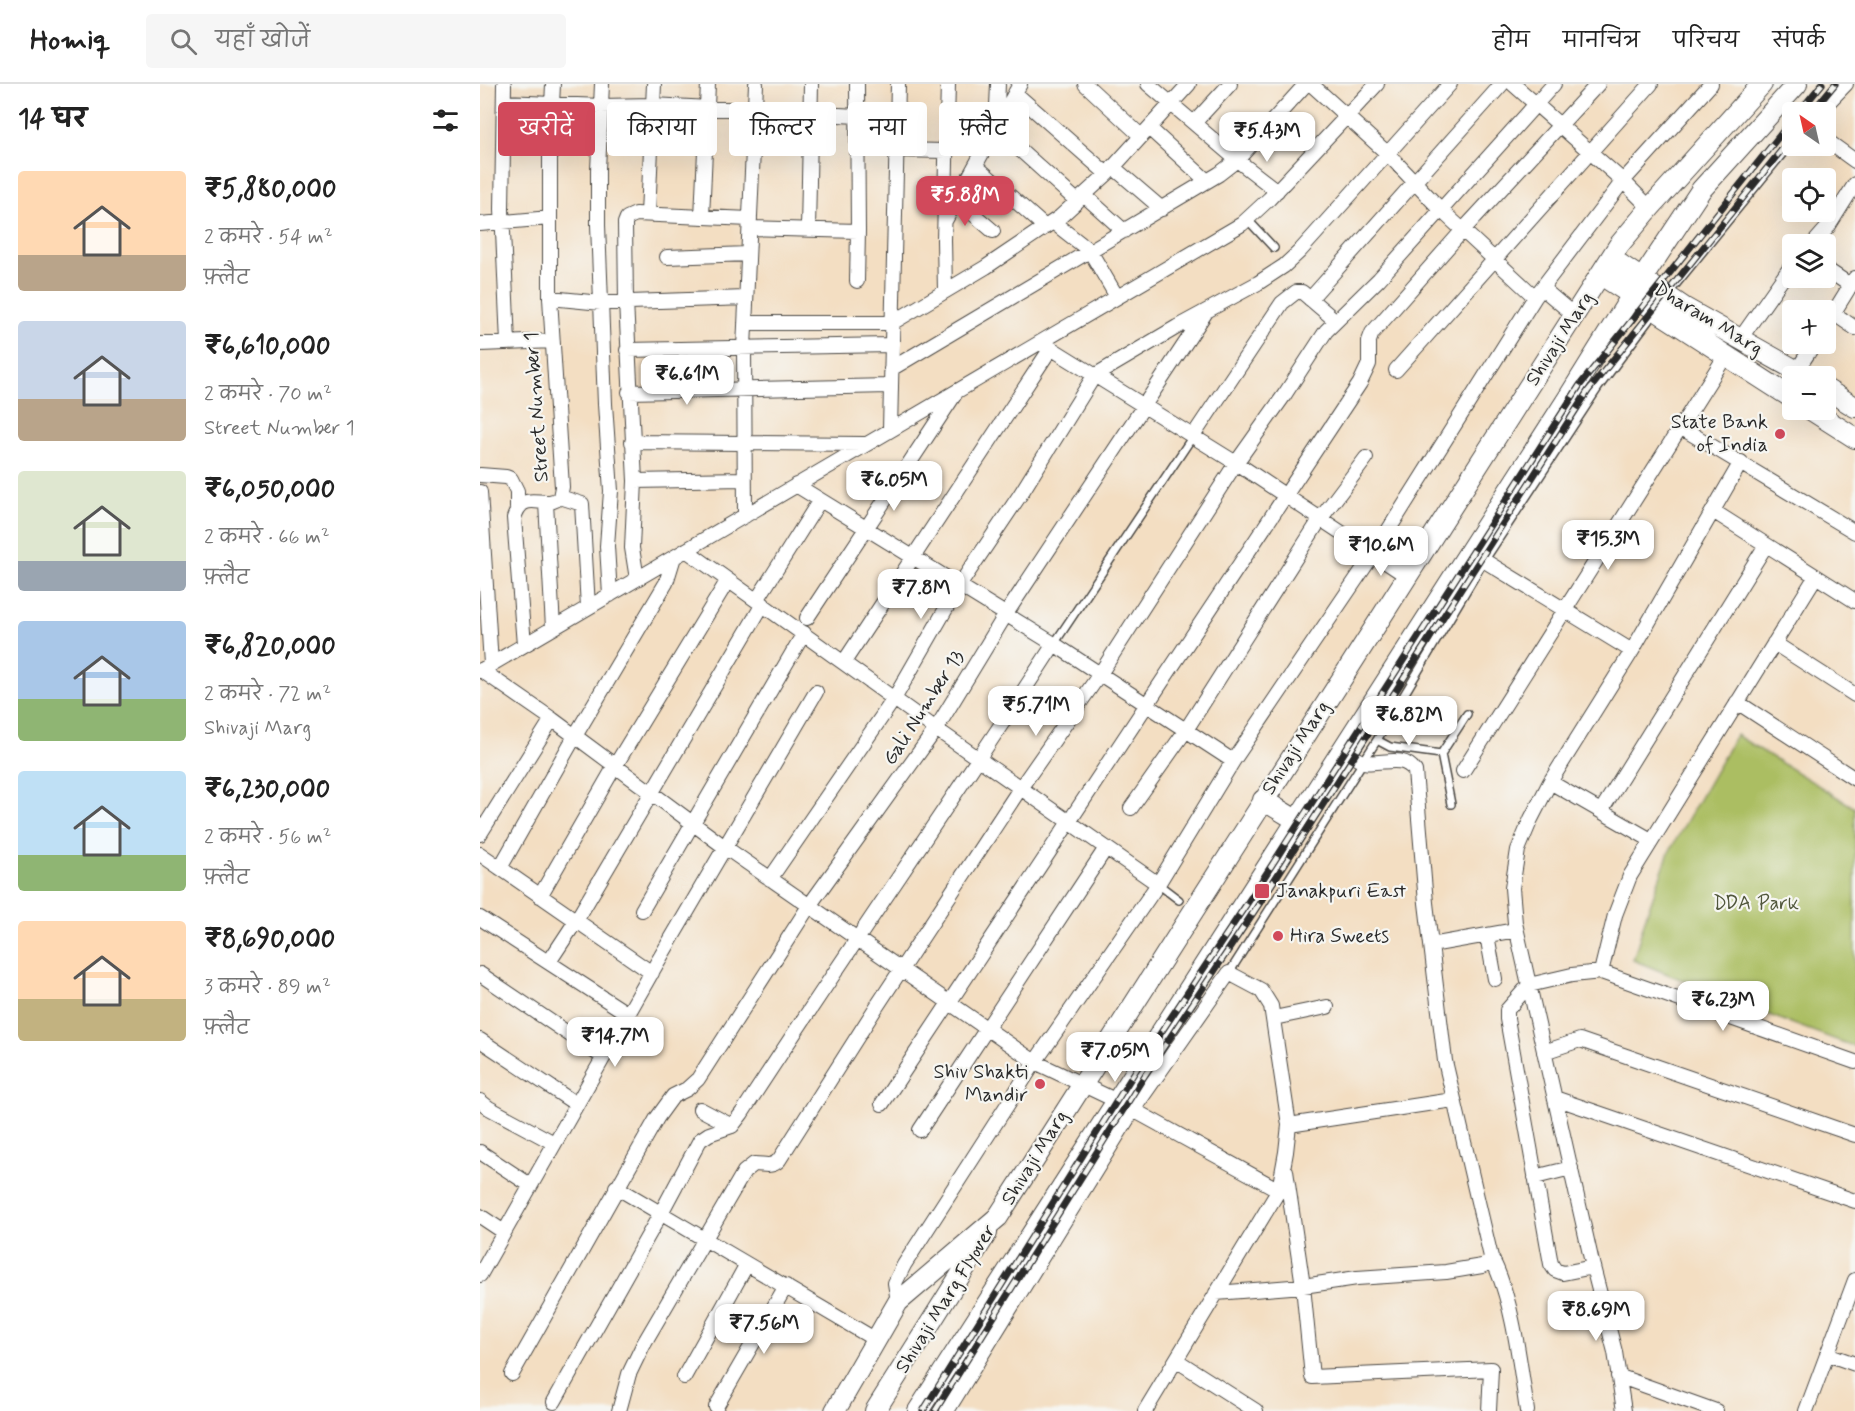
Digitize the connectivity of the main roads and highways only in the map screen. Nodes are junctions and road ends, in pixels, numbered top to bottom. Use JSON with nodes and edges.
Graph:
{"nodes":[{"id":1,"x":1762,"y":84,"type":"edge"},
{"id":2,"x":1797,"y":84,"type":"edge"},
{"id":3,"x":1606,"y":267,"type":"junction"},
{"id":4,"x":1637,"y":287,"type":"junction"},
{"id":5,"x":1661,"y":303,"type":"junction"},
{"id":6,"x":1789,"y":366,"type":"edge"},
{"id":7,"x":1782,"y":391,"type":"edge"},
{"id":8,"x":1836,"y":395,"type":"edge"},
{"id":9,"x":1855,"y":407,"type":"edge"},
{"id":10,"x":1827,"y":420,"type":"edge"},
{"id":11,"x":1855,"y":438,"type":"edge"},
{"id":12,"x":1263,"y":800,"type":"junction"},
{"id":13,"x":1296,"y":820,"type":"junction"},
{"id":14,"x":998,"y":1217,"type":"junction"},
{"id":15,"x":835,"y":1411,"type":"edge"},
{"id":16,"x":876,"y":1411,"type":"edge"},
{"id":17,"x":918,"y":1411,"type":"edge"}],
"edges":[{"from":1,"to":3,"type":"main road","name":"Shivaji Marg"},
{"from":2,"to":4,"type":"main road","name":"Shivaji Marg"},
{"from":3,"to":4,"type":"main road","name":"Dharam Marg"},
{"from":3,"to":12,"type":"main road","name":"Shivaji Marg"},
{"from":4,"to":5,"type":"main road","name":"Dharam Marg"},
{"from":4,"to":13,"type":"main road","name":"Shivaji Marg"},
{"from":5,"to":6,"type":"main road","name":"Dharam Marg"},
{"from":5,"to":7,"type":"main road","name":"Dharam Marg"},
{"from":8,"to":9,"type":"main road"},
{"from":10,"to":11,"type":"main road"},
{"from":12,"to":13,"type":"main road"},
{"from":12,"to":14,"type":"main road","name":"Shivaji Marg"},
{"from":13,"to":17,"type":"main road","name":"Shivaji Marg"},
{"from":14,"to":15,"type":"main road","name":"Shivaji Marg"},
{"from":14,"to":16,"type":"main road","name":"Shivaji Marg Flyover"}]}
